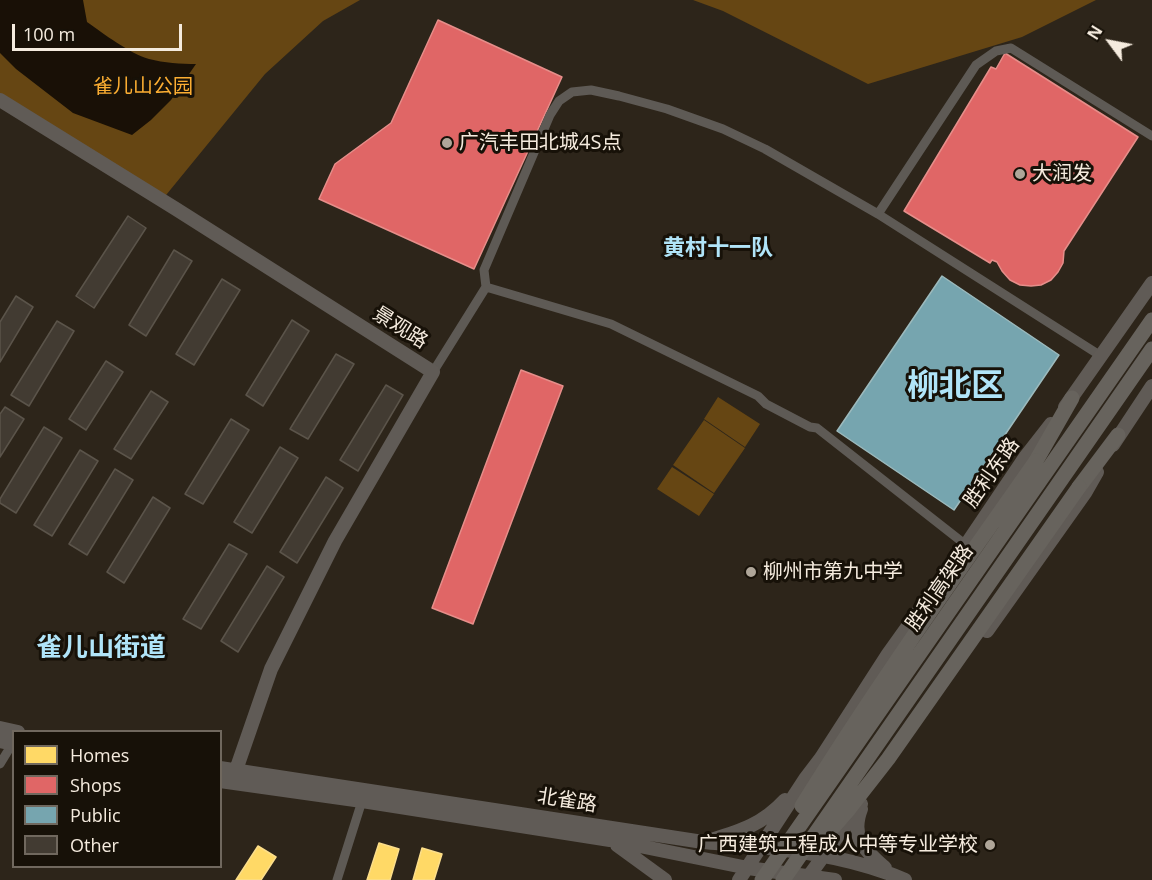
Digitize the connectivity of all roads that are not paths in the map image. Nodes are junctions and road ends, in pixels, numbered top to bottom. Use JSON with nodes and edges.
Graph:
{"nodes":[{"id":1,"x":0,"y":100,"type":"edge"},
{"id":2,"x":1152,"y":136,"type":"edge"},
{"id":3,"x":878,"y":214,"type":"junction"},
{"id":4,"x":1152,"y":283,"type":"edge"},
{"id":5,"x":486,"y":287,"type":"junction"},
{"id":6,"x":1152,"y":320,"type":"edge"},
{"id":7,"x":1152,"y":350,"type":"edge"},
{"id":8,"x":1101,"y":356,"type":"junction"},
{"id":9,"x":433,"y":372,"type":"junction"},
{"id":10,"x":1152,"y":386,"type":"edge"},
{"id":11,"x":1072,"y":398,"type":"junction"},
{"id":12,"x":1118,"y":435,"type":"junction"},
{"id":13,"x":966,"y":545,"type":"junction"},
{"id":14,"x":0,"y":728,"type":"edge"},
{"id":15,"x":11,"y":740,"type":"edge"},
{"id":16,"x":0,"y":764,"type":"edge"},
{"id":17,"x":222,"y":768,"type":"edge"},
{"id":18,"x":236,"y":770,"type":"junction"},
{"id":19,"x":805,"y":779,"type":"junction"},
{"id":20,"x":222,"y":781,"type":"edge"},
{"id":21,"x":866,"y":796,"type":"junction"},
{"id":22,"x":362,"y":801,"type":"junction"},
{"id":23,"x":610,"y":840,"type":"junction"},
{"id":24,"x":703,"y":842,"type":"junction"},
{"id":25,"x":761,"y":848,"type":"junction"},
{"id":26,"x":824,"y":856,"type":"junction"},
{"id":27,"x":748,"y":868,"type":"junction"},
{"id":28,"x":891,"y":874,"type":"junction"},
{"id":29,"x":807,"y":878,"type":"edge"},
{"id":30,"x":337,"y":880,"type":"edge"},
{"id":31,"x":665,"y":880,"type":"edge"},
{"id":32,"x":739,"y":880,"type":"edge"},
{"id":33,"x":761,"y":880,"type":"edge"},
{"id":34,"x":785,"y":880,"type":"edge"},
{"id":35,"x":835,"y":880,"type":"edge"},
{"id":36,"x":905,"y":880,"type":"edge"}],
"edges":[{"from":1,"to":9,"type":"street","name":"景观路"},
{"from":2,"to":3,"type":"street"},
{"from":3,"to":5,"type":"street"},
{"from":3,"to":8,"type":"street"},
{"from":4,"to":8,"type":"street","name":"胜利东路"},
{"from":5,"to":9,"type":"street"},
{"from":5,"to":13,"type":"street"},
{"from":6,"to":33,"type":"main road","name":"胜利高架路","bridge":true},
{"from":7,"to":34,"type":"main road","name":"胜利高架路","bridge":true},
{"from":8,"to":11,"type":"street","name":"胜利东路"},
{"from":9,"to":18,"type":"street","name":"景观路"},
{"from":10,"to":12,"type":"street"},
{"from":11,"to":13,"type":"street","name":"胜利东路"},
{"from":11,"to":33,"type":"main road","bridge":true},
{"from":12,"to":21,"type":"street"},
{"from":12,"to":34,"type":"main road","bridge":true},
{"from":13,"to":19,"type":"street","name":"胜利东路"},
{"from":14,"to":15,"type":"street"},
{"from":15,"to":16,"type":"street"},
{"from":17,"to":18,"type":"street","name":"北雀路"},
{"from":18,"to":24,"type":"street","name":"北雀路"},
{"from":19,"to":24,"type":"street"},
{"from":19,"to":25,"type":"street","name":"胜利东路"},
{"from":20,"to":22,"type":"street","name":"北雀路"},
{"from":21,"to":26,"type":"street"},
{"from":21,"to":28,"type":"street"},
{"from":22,"to":23,"type":"street","name":"北雀路"},
{"from":22,"to":30,"type":"street"},
{"from":23,"to":27,"type":"street","name":"北雀路"},
{"from":23,"to":31,"type":"street"},
{"from":24,"to":25,"type":"street","name":"北雀路"},
{"from":25,"to":26,"type":"street","name":"北雀路"},
{"from":25,"to":27,"type":"street","name":"胜利东路"},
{"from":26,"to":28,"type":"street","name":"北雀路"},
{"from":26,"to":29,"type":"street"},
{"from":27,"to":29,"type":"street","name":"北雀路"},
{"from":27,"to":32,"type":"street","name":"胜利东路"},
{"from":28,"to":36,"type":"street","name":"北雀路"},
{"from":29,"to":35,"type":"street","name":"北雀路"}]}
